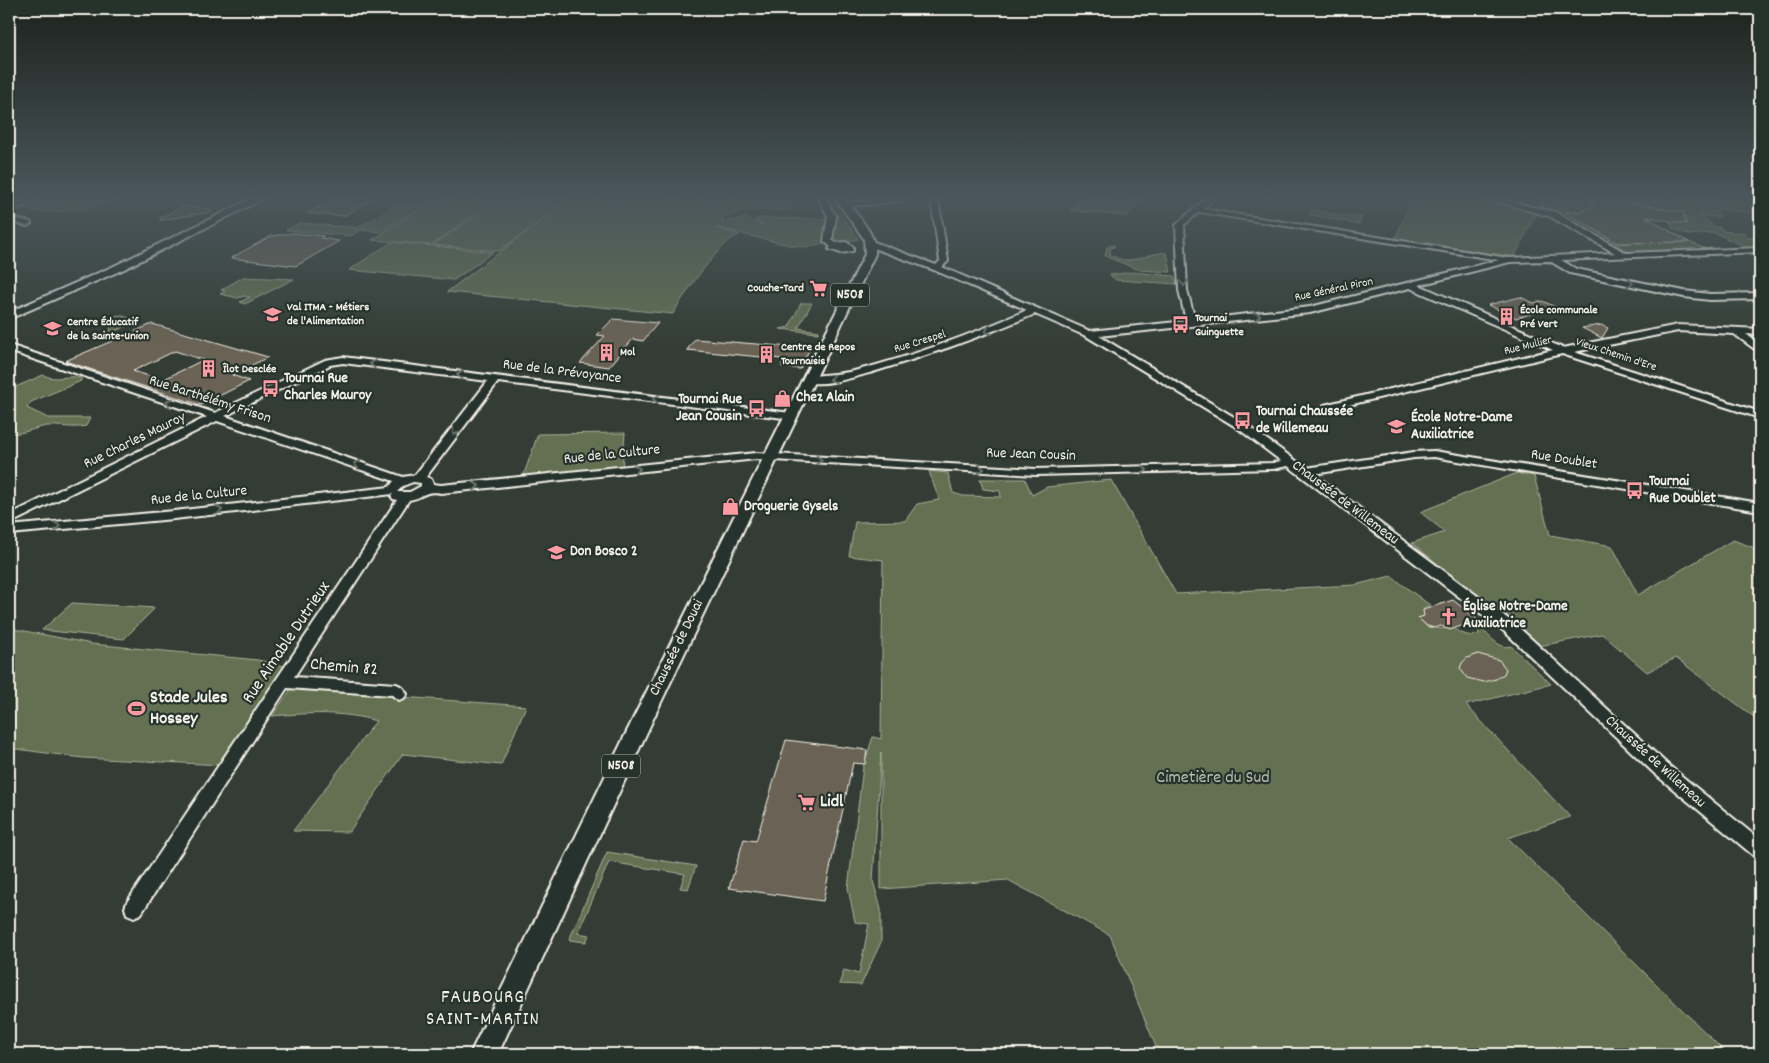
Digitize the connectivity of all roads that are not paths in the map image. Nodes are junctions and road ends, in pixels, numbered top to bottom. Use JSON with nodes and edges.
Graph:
{"nodes":[{"id":1,"x":160,"y":249,"type":"edge"},
{"id":2,"x":865,"y":249,"type":"edge"},
{"id":3,"x":876,"y":249,"type":"edge"},
{"id":4,"x":942,"y":249,"type":"edge"},
{"id":5,"x":1181,"y":249,"type":"edge"},
{"id":6,"x":1439,"y":249,"type":"edge"},
{"id":7,"x":1613,"y":249,"type":"edge"},
{"id":8,"x":1760,"y":250,"type":"edge"},
{"id":9,"x":1625,"y":256,"type":"junction"},
{"id":10,"x":1550,"y":258,"type":"junction"},
{"id":11,"x":1510,"y":260,"type":"junction"},
{"id":12,"x":937,"y":268,"type":"junction"},
{"id":13,"x":1413,"y":286,"type":"junction"},
{"id":14,"x":1760,"y":296,"type":"edge"},
{"id":15,"x":1033,"y":311,"type":"junction"},
{"id":16,"x":9,"y":316,"type":"edge"},
{"id":17,"x":1191,"y":322,"type":"junction"},
{"id":18,"x":1738,"y":332,"type":"junction"},
{"id":19,"x":1760,"y":332,"type":"edge"},
{"id":20,"x":1090,"y":334,"type":"junction"},
{"id":21,"x":9,"y":348,"type":"edge"},
{"id":22,"x":1760,"y":350,"type":"edge"},
{"id":23,"x":1562,"y":351,"type":"junction"},
{"id":24,"x":328,"y":362,"type":"joint"},
{"id":25,"x":495,"y":379,"type":"junction"},
{"id":26,"x":808,"y":380,"type":"junction"},
{"id":27,"x":1328,"y":408,"type":"dead end"},
{"id":28,"x":1760,"y":415,"type":"edge"},
{"id":29,"x":791,"y":416,"type":"junction"},
{"id":30,"x":215,"y":418,"type":"junction"},
{"id":31,"x":770,"y":457,"type":"junction"},
{"id":32,"x":1290,"y":462,"type":"junction"},
{"id":33,"x":1304,"y":472,"type":"junction"},
{"id":34,"x":402,"y":481,"type":"junction"},
{"id":35,"x":423,"y":482,"type":"junction"},
{"id":36,"x":399,"y":494,"type":"junction"},
{"id":37,"x":1760,"y":506,"type":"edge"},
{"id":38,"x":9,"y":520,"type":"edge"},
{"id":39,"x":9,"y":530,"type":"edge"},
{"id":40,"x":284,"y":682,"type":"junction"},
{"id":41,"x":400,"y":694,"type":"dead end"},
{"id":42,"x":1760,"y":850,"type":"edge"},
{"id":43,"x":134,"y":908,"type":"dead end"},
{"id":44,"x":484,"y":1054,"type":"edge"}],
"edges":[{"from":1,"to":16,"type":"main road"},
{"from":2,"to":26,"type":"main road","name":"Chaussée de Douai","number":"N508"},
{"from":3,"to":12,"type":"street","name":"Chaussée de Willemeau"},
{"from":4,"to":12,"type":"street"},
{"from":5,"to":17,"type":"street","one_way":true},
{"from":6,"to":11,"type":"street"},
{"from":7,"to":9,"type":"street"},
{"from":8,"to":9,"type":"street","name":"Rue Général Piron"},
{"from":9,"to":10,"type":"street","name":"Rue Général Piron"},
{"from":10,"to":11,"type":"street","name":"Rue Général Piron"},
{"from":10,"to":14,"type":"street","one_way":true},
{"from":11,"to":13,"type":"street","name":"Rue Général Piron"},
{"from":12,"to":15,"type":"street","name":"Chaussée de Willemeau"},
{"from":17,"to":13,"type":"street","name":"Rue Général Piron","one_way":true},
{"from":13,"to":23,"type":"street","name":"Vieux Chemin d'Ere"},
{"from":15,"to":20,"type":"street","name":"Chaussée de Willemeau"},
{"from":15,"to":26,"type":"street","name":"Rue Crespel","one_way":true},
{"from":17,"to":20,"type":"street","name":"Rue Général Piron"},
{"from":18,"to":19,"type":"street","name":"Rue Mullier"},
{"from":18,"to":22,"type":"street"},
{"from":18,"to":23,"type":"street","name":"Rue Mullier"},
{"from":20,"to":32,"type":"street","name":"Chaussée de Willemeau"},
{"from":30,"to":21,"type":"street","name":"Rue Barthélémy Frison","one_way":true},
{"from":23,"to":27,"type":"street","name":"Rue Mullier"},
{"from":23,"to":28,"type":"street","name":"Vieux Chemin d'Ere"},
{"from":25,"to":24,"type":"street","name":"Rue de la Prévoyance","one_way":true},
{"from":24,"to":30,"type":"street","name":"Rue Charles Mauroy"},
{"from":29,"to":25,"type":"street","name":"Rue de la Prévoyance","one_way":true},
{"from":25,"to":35,"type":"street","one_way":true},
{"from":26,"to":29,"type":"main road","name":"Chaussée de Douai","number":"N508"},
{"from":29,"to":31,"type":"main road","name":"Chaussée de Douai","number":"N508"},
{"from":34,"to":30,"type":"street","name":"Rue Barthélémy Frison","one_way":true},
{"from":30,"to":38,"type":"street","name":"Rue Charles Mauroy"},
{"from":31,"to":32,"type":"street","name":"Rue Jean Cousin","one_way":true},
{"from":35,"to":31,"type":"street","name":"Rue de la Culture","one_way":true},
{"from":31,"to":44,"type":"main road","name":"Chaussée de Douai","number":"N508"},
{"from":32,"to":33,"type":"street","name":"Chaussée de Willemeau"},
{"from":33,"to":37,"type":"street","name":"Rue Doublet"},
{"from":33,"to":42,"type":"street","name":"Chaussée de Willemeau"},
{"from":34,"to":35,"type":"street","name":"Rue de la Culture"},
{"from":34,"to":36,"type":"street"},
{"from":35,"to":36,"type":"street","name":"Rue de la Culture"},
{"from":39,"to":36,"type":"street","name":"Rue de la Culture","one_way":true},
{"from":36,"to":40,"type":"street","name":"Rue Aimable Dutrieux"},
{"from":40,"to":41,"type":"street","name":"Chemin 82"},
{"from":40,"to":43,"type":"street","name":"Rue Aimable Dutrieux"}]}
